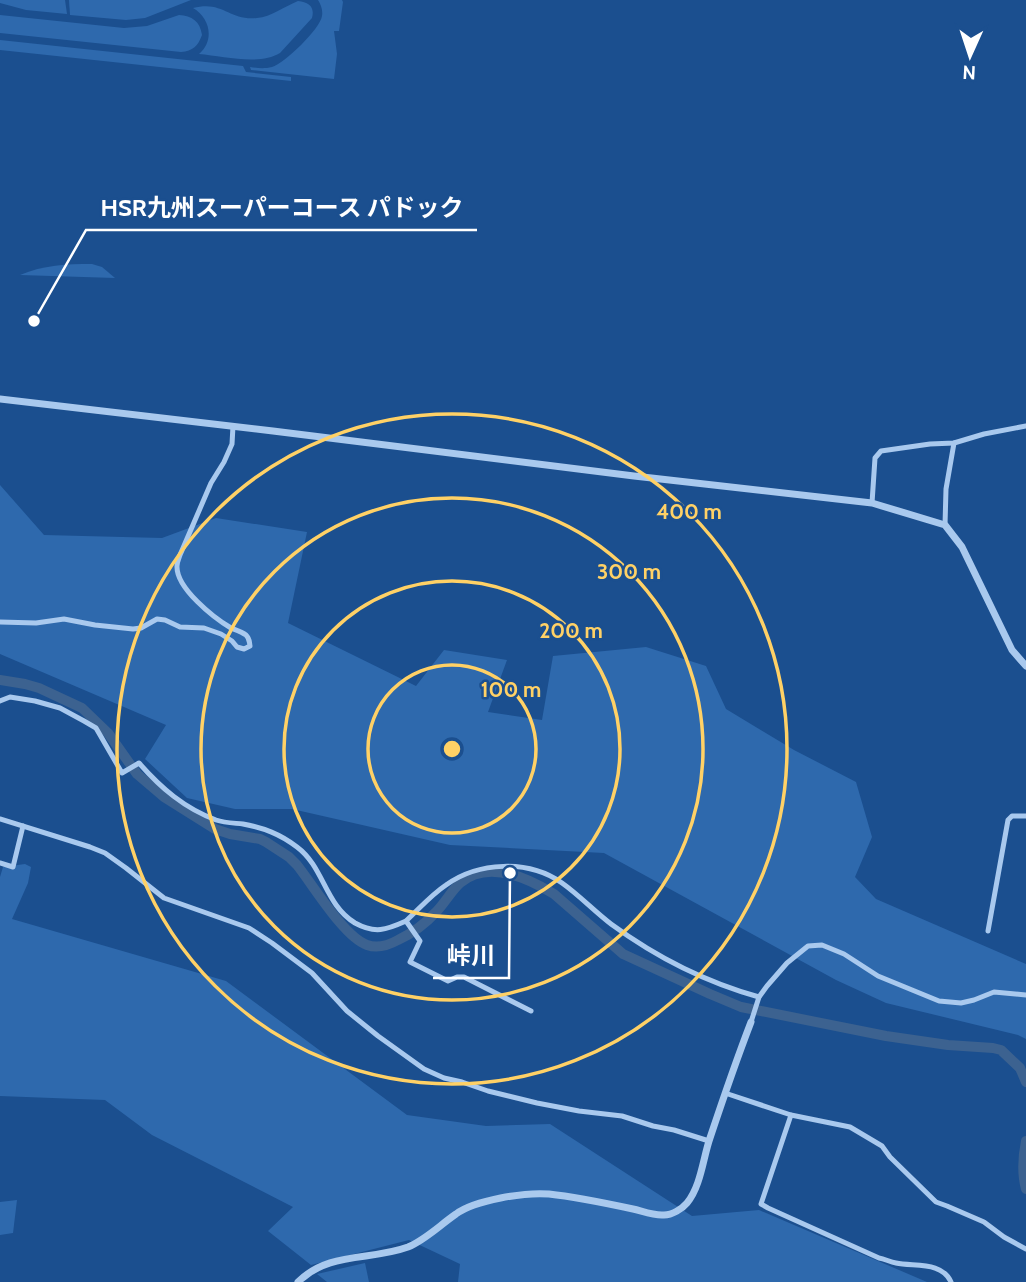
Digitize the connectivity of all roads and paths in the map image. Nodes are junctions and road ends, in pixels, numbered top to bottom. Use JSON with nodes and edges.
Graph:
{"nodes":[{"id":1,"x":0,"y":399,"type":"edge"},
{"id":2,"x":233,"y":426,"type":"junction"},
{"id":3,"x":1026,"y":426,"type":"edge"},
{"id":4,"x":954,"y":443,"type":"junction"},
{"id":5,"x":872,"y":503,"type":"junction"},
{"id":6,"x":945,"y":525,"type":"junction"},
{"id":7,"x":0,"y":622,"type":"edge"},
{"id":8,"x":1026,"y":666,"type":"edge"},
{"id":9,"x":0,"y":701,"type":"edge"},
{"id":10,"x":1026,"y":815,"type":"edge"},
{"id":11,"x":0,"y":820,"type":"edge"},
{"id":12,"x":23,"y":827,"type":"junction"},
{"id":13,"x":0,"y":863,"type":"edge"},
{"id":14,"x":405,"y":921,"type":"junction"},
{"id":15,"x":988,"y":931,"type":"dead end"},
{"id":16,"x":1026,"y":995,"type":"edge"},
{"id":17,"x":760,"y":997,"type":"junction"},
{"id":18,"x":531,"y":1012,"type":"dead end"},
{"id":19,"x":751,"y":1022,"type":"joint"},
{"id":20,"x":725,"y":1093,"type":"junction"},
{"id":21,"x":791,"y":1115,"type":"junction"},
{"id":22,"x":709,"y":1141,"type":"junction"},
{"id":23,"x":1026,"y":1249,"type":"edge"},
{"id":24,"x":298,"y":1282,"type":"edge"},
{"id":25,"x":951,"y":1282,"type":"edge"}],
"edges":[{"from":1,"to":2,"type":"street"},
{"from":2,"to":5,"type":"street"},
{"from":2,"to":7,"type":"street"},
{"from":3,"to":4,"type":"street"},
{"from":4,"to":5,"type":"street"},
{"from":4,"to":6,"type":"street"},
{"from":5,"to":6,"type":"street"},
{"from":6,"to":8,"type":"street"},
{"from":9,"to":14,"type":"street"},
{"from":10,"to":15,"type":"street"},
{"from":11,"to":12,"type":"street"},
{"from":12,"to":13,"type":"street"},
{"from":12,"to":22,"type":"street"},
{"from":14,"to":17,"type":"street"},
{"from":14,"to":18,"type":"street"},
{"from":16,"to":17,"type":"street"},
{"from":17,"to":19,"type":"street"},
{"from":19,"to":20,"type":"street"},
{"from":20,"to":21,"type":"street"},
{"from":20,"to":22,"type":"street"},
{"from":21,"to":23,"type":"street"},
{"from":21,"to":25,"type":"street"},
{"from":22,"to":24,"type":"street"}]}
